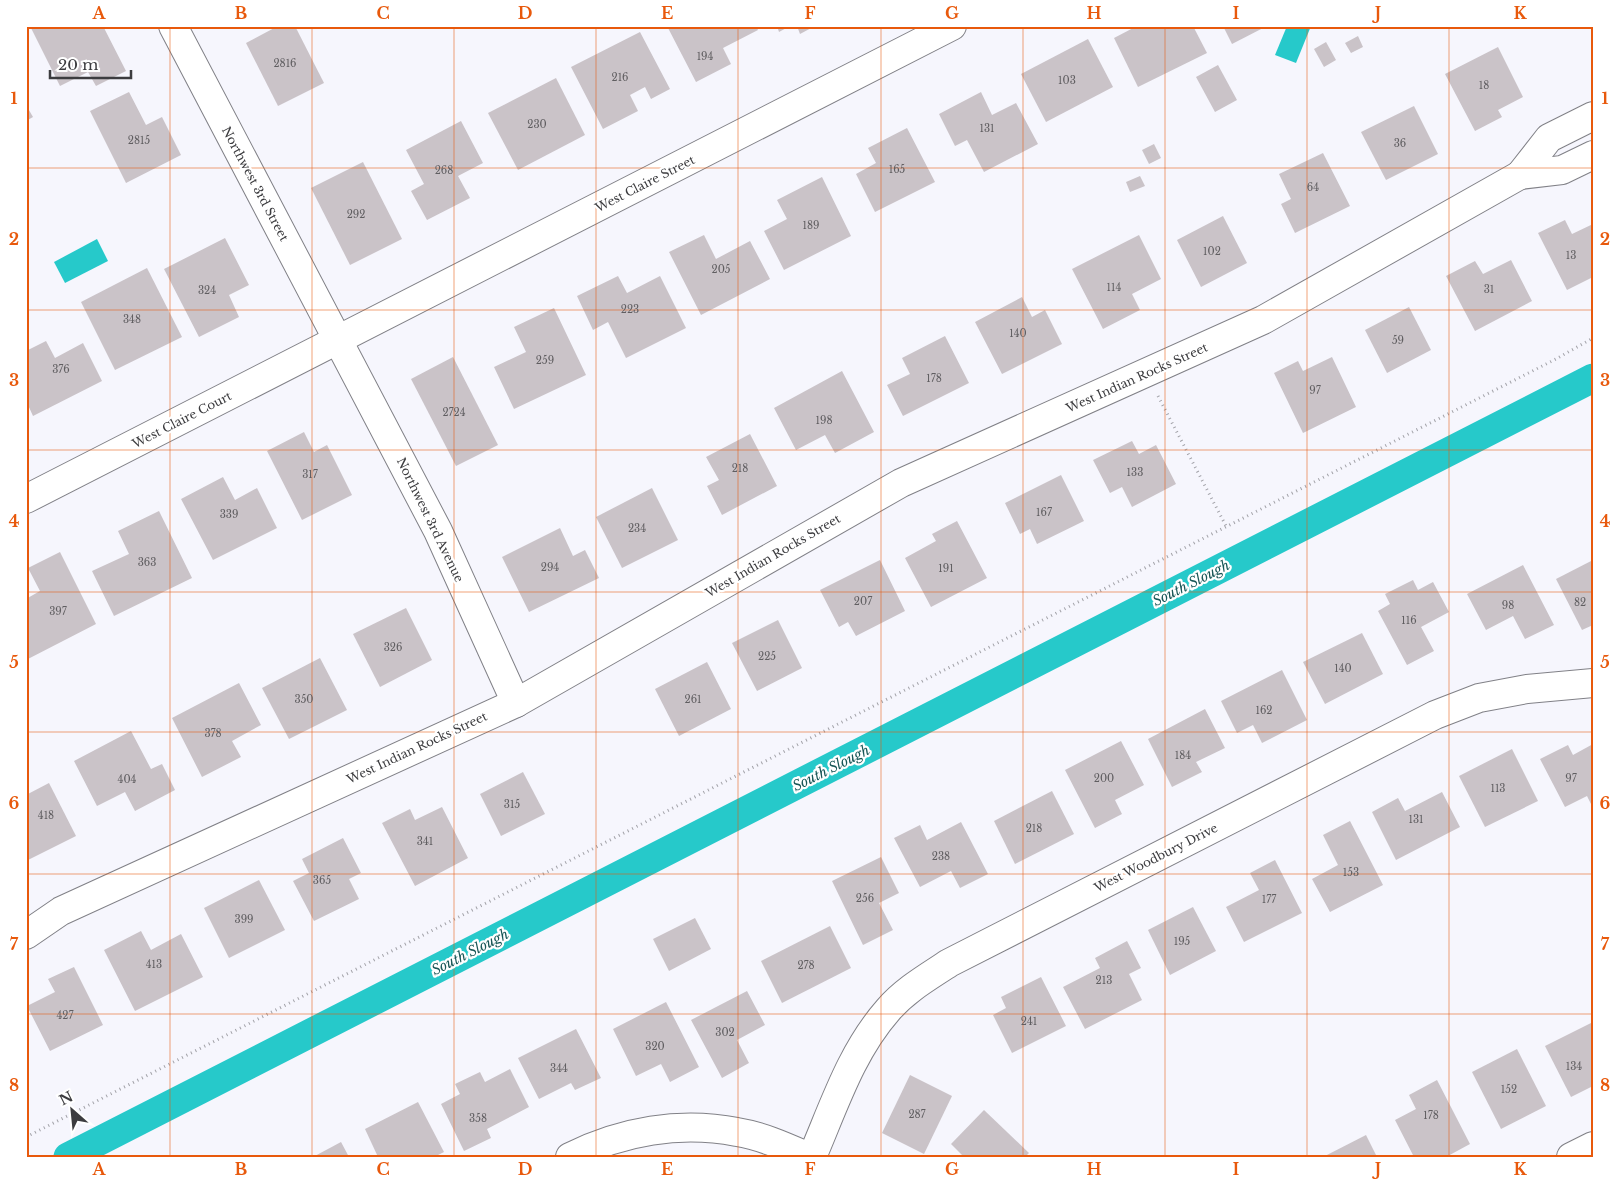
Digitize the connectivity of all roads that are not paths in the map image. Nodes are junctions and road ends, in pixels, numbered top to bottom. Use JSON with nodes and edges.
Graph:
{"nodes":[{"id":1,"x":173,"y":26,"type":"edge"},
{"id":2,"x":952,"y":26,"type":"edge"},
{"id":3,"x":1593,"y":116,"type":"edge"},
{"id":4,"x":1593,"y":155,"type":"edge"},
{"id":5,"x":1520,"y":175,"type":"junction"},
{"id":6,"x":337,"y":341,"type":"junction"},
{"id":7,"x":26,"y":499,"type":"edge"},
{"id":8,"x":1593,"y":683,"type":"edge"},
{"id":9,"x":516,"y":703,"type":"junction"},
{"id":10,"x":26,"y":935,"type":"edge"},
{"id":11,"x":1593,"y":1146,"type":"edge"},
{"id":12,"x":570,"y":1157,"type":"edge"},
{"id":13,"x":811,"y":1157,"type":"edge"},
{"id":14,"x":1571,"y":1157,"type":"edge"}],
"edges":[{"from":1,"to":6,"type":"street","name":"Northwest 3rd Street"},
{"from":2,"to":6,"type":"street","name":"West Claire Street"},
{"from":3,"to":5,"type":"street","name":"West Indian Rocks Street"},
{"from":4,"to":5,"type":"street","name":"West Indian Rocks Street"},
{"from":5,"to":9,"type":"street","name":"West Indian Rocks Street"},
{"from":6,"to":7,"type":"street","name":"West Claire Court"},
{"from":6,"to":9,"type":"street","name":"Northwest 3rd Avenue"},
{"from":8,"to":13,"type":"street","name":"West Woodbury Drive"},
{"from":9,"to":10,"type":"street","name":"West Indian Rocks Street"},
{"from":11,"to":14,"type":"street"},
{"from":12,"to":13,"type":"street","name":"West Woodbury Drive"}]}
